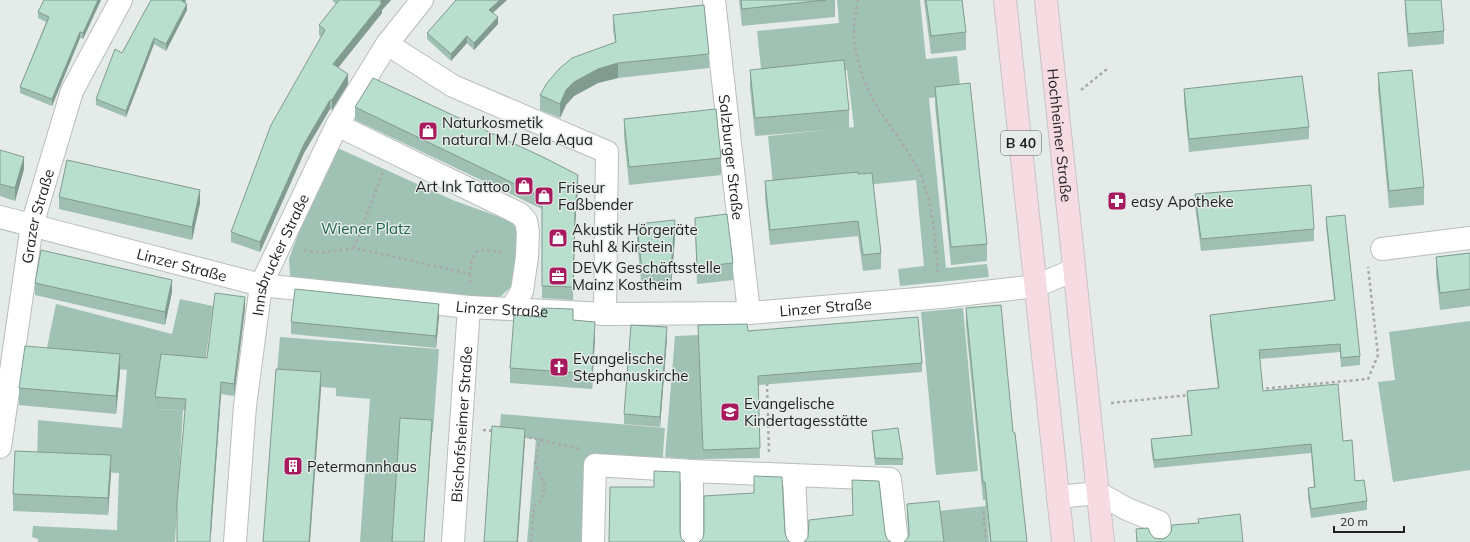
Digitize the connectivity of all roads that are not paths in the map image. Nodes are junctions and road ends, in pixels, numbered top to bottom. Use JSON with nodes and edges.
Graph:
{"nodes":[{"id":1,"x":121,"y":0,"type":"edge"},
{"id":2,"x":422,"y":0,"type":"edge"},
{"id":3,"x":714,"y":0,"type":"edge"},
{"id":4,"x":1005,"y":0,"type":"edge"},
{"id":5,"x":1046,"y":0,"type":"edge"},
{"id":6,"x":387,"y":44,"type":"junction"},
{"id":7,"x":337,"y":124,"type":"junction"},
{"id":8,"x":0,"y":217,"type":"edge"},
{"id":9,"x":32,"y":226,"type":"junction"},
{"id":10,"x":1470,"y":238,"type":"edge"},
{"id":11,"x":1382,"y":249,"type":"road end"},
{"id":12,"x":1074,"y":270,"type":"junction"},
{"id":13,"x":261,"y":285,"type":"junction"},
{"id":14,"x":1036,"y":286,"type":"junction"},
{"id":15,"x":469,"y":307,"type":"junction"},
{"id":16,"x":511,"y":309,"type":"junction"},
{"id":17,"x":749,"y":313,"type":"junction"},
{"id":18,"x":605,"y":314,"type":"junction"},
{"id":19,"x":0,"y":447,"type":"edge"},
{"id":20,"x":692,"y":471,"type":"junction"},
{"id":21,"x":794,"y":475,"type":"junction"},
{"id":22,"x":1098,"y":493,"type":"junction"},
{"id":23,"x":1058,"y":497,"type":"junction"},
{"id":24,"x":1160,"y":533,"type":"dead end"},
{"id":25,"x":235,"y":542,"type":"edge"},
{"id":26,"x":454,"y":542,"type":"edge"},
{"id":27,"x":593,"y":542,"type":"edge"},
{"id":28,"x":692,"y":542,"type":"edge"},
{"id":29,"x":796,"y":542,"type":"edge"},
{"id":30,"x":897,"y":542,"type":"edge"},
{"id":31,"x":1063,"y":542,"type":"edge"},
{"id":32,"x":1103,"y":542,"type":"edge"}],
"edges":[{"from":1,"to":9,"type":"street","name":"Grazer Straße"},
{"from":2,"to":6,"type":"street","name":"Innsbrucker Straße"},
{"from":3,"to":17,"type":"street","name":"Salzburger Straße"},
{"from":4,"to":14,"type":"main road","number":"B 40"},
{"from":5,"to":12,"type":"main road","name":"Hochheimer Straße","number":"B 40"},
{"from":6,"to":7,"type":"street","name":"Innsbrucker Straße"},
{"from":6,"to":18,"type":"street"},
{"from":7,"to":13,"type":"street","name":"Innsbrucker Straße"},
{"from":7,"to":16,"type":"street"},
{"from":8,"to":9,"type":"street","name":"Linzer Straße"},
{"from":9,"to":13,"type":"street","name":"Linzer Straße"},
{"from":9,"to":19,"type":"street","name":"Grazer Straße"},
{"from":10,"to":11,"type":"street"},
{"from":12,"to":14,"type":"street"},
{"from":12,"to":22,"type":"main road","name":"Hochheimer Straße","number":"B 40"},
{"from":13,"to":15,"type":"street","name":"Linzer Straße"},
{"from":13,"to":25,"type":"street","name":"Innsbrucker Straße"},
{"from":14,"to":17,"type":"street","name":"Linzer Straße"},
{"from":14,"to":23,"type":"main road","number":"B 40"},
{"from":15,"to":16,"type":"street","name":"Linzer Straße"},
{"from":15,"to":26,"type":"street","name":"Bischofsheimer Straße"},
{"from":16,"to":18,"type":"street","name":"Linzer Straße"},
{"from":17,"to":18,"type":"street","name":"Linzer Straße"},
{"from":20,"to":21,"type":"street"},
{"from":20,"to":27,"type":"street"},
{"from":20,"to":28,"type":"street"},
{"from":21,"to":29,"type":"street"},
{"from":21,"to":30,"type":"street"},
{"from":22,"to":23,"type":"street"},
{"from":22,"to":24,"type":"street"},
{"from":22,"to":32,"type":"main road","name":"Hochheimer Straße","number":"B 40"},
{"from":23,"to":31,"type":"main road","number":"B 40"}]}
